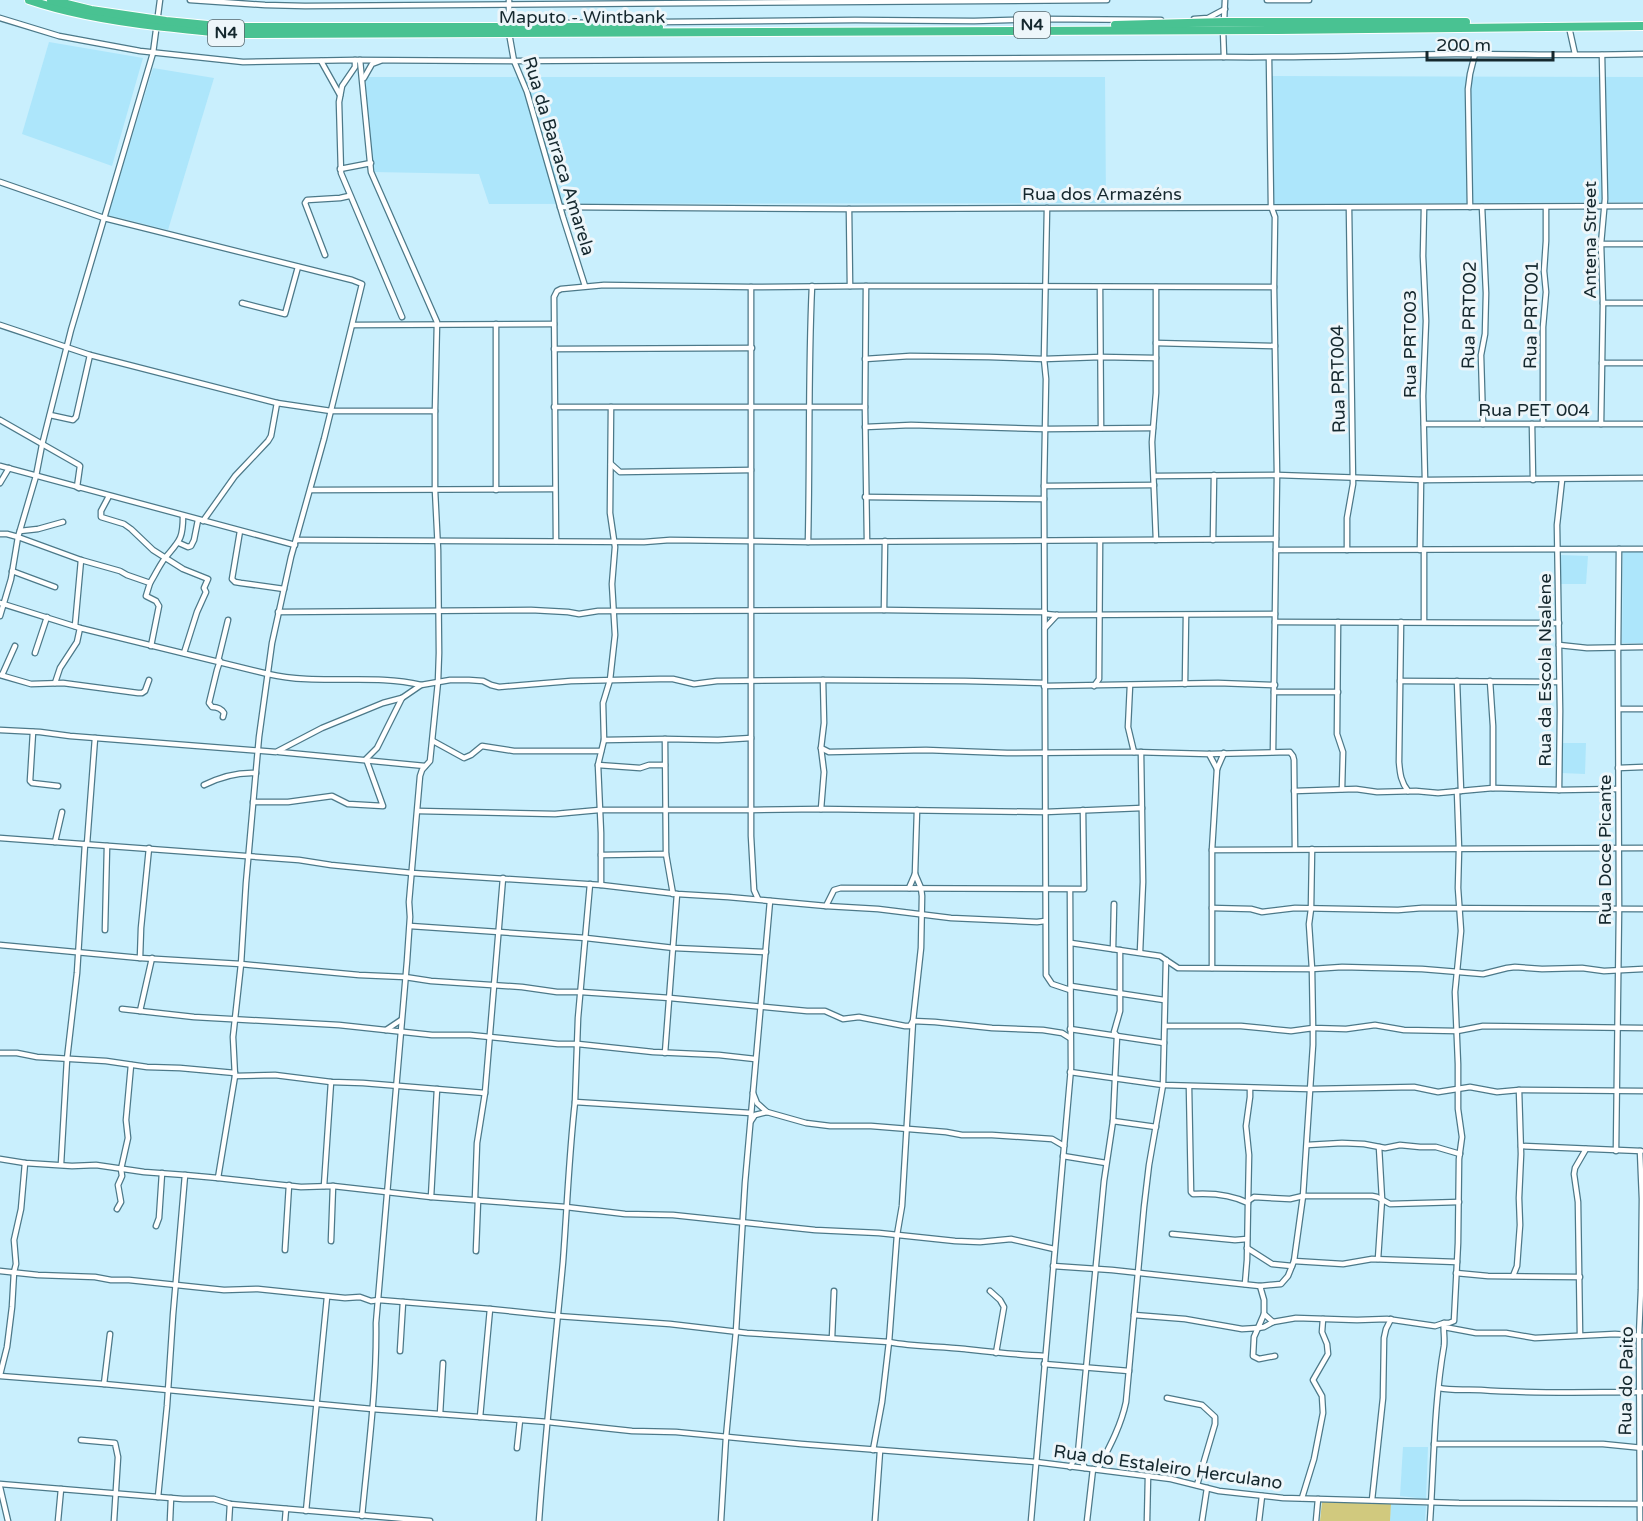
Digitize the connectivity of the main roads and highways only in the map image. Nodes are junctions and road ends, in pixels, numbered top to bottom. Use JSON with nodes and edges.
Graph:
{"nodes":[{"id":1,"x":29,"y":0,"type":"edge"},
{"id":2,"x":51,"y":0,"type":"edge"},
{"id":3,"x":1643,"y":21,"type":"edge"},
{"id":4,"x":157,"y":23,"type":"junction"},
{"id":5,"x":1223,"y":26,"type":"junction"},
{"id":6,"x":1643,"y":26,"type":"edge"}],
"edges":[{"from":1,"to":4,"type":"highway","name":"Maputo - Wintbank","number":"N4"},
{"from":2,"to":4,"type":"highway","name":"Maputo - Wintbank","number":"N4"},
{"from":3,"to":5,"type":"highway","name":"Maputo - Wintbank","number":"N4"},
{"from":4,"to":5,"type":"highway","name":"Maputo - Wintbank","number":"N4"},
{"from":5,"to":6,"type":"highway","name":"Maputo - Wintbank","number":"N4"}]}
